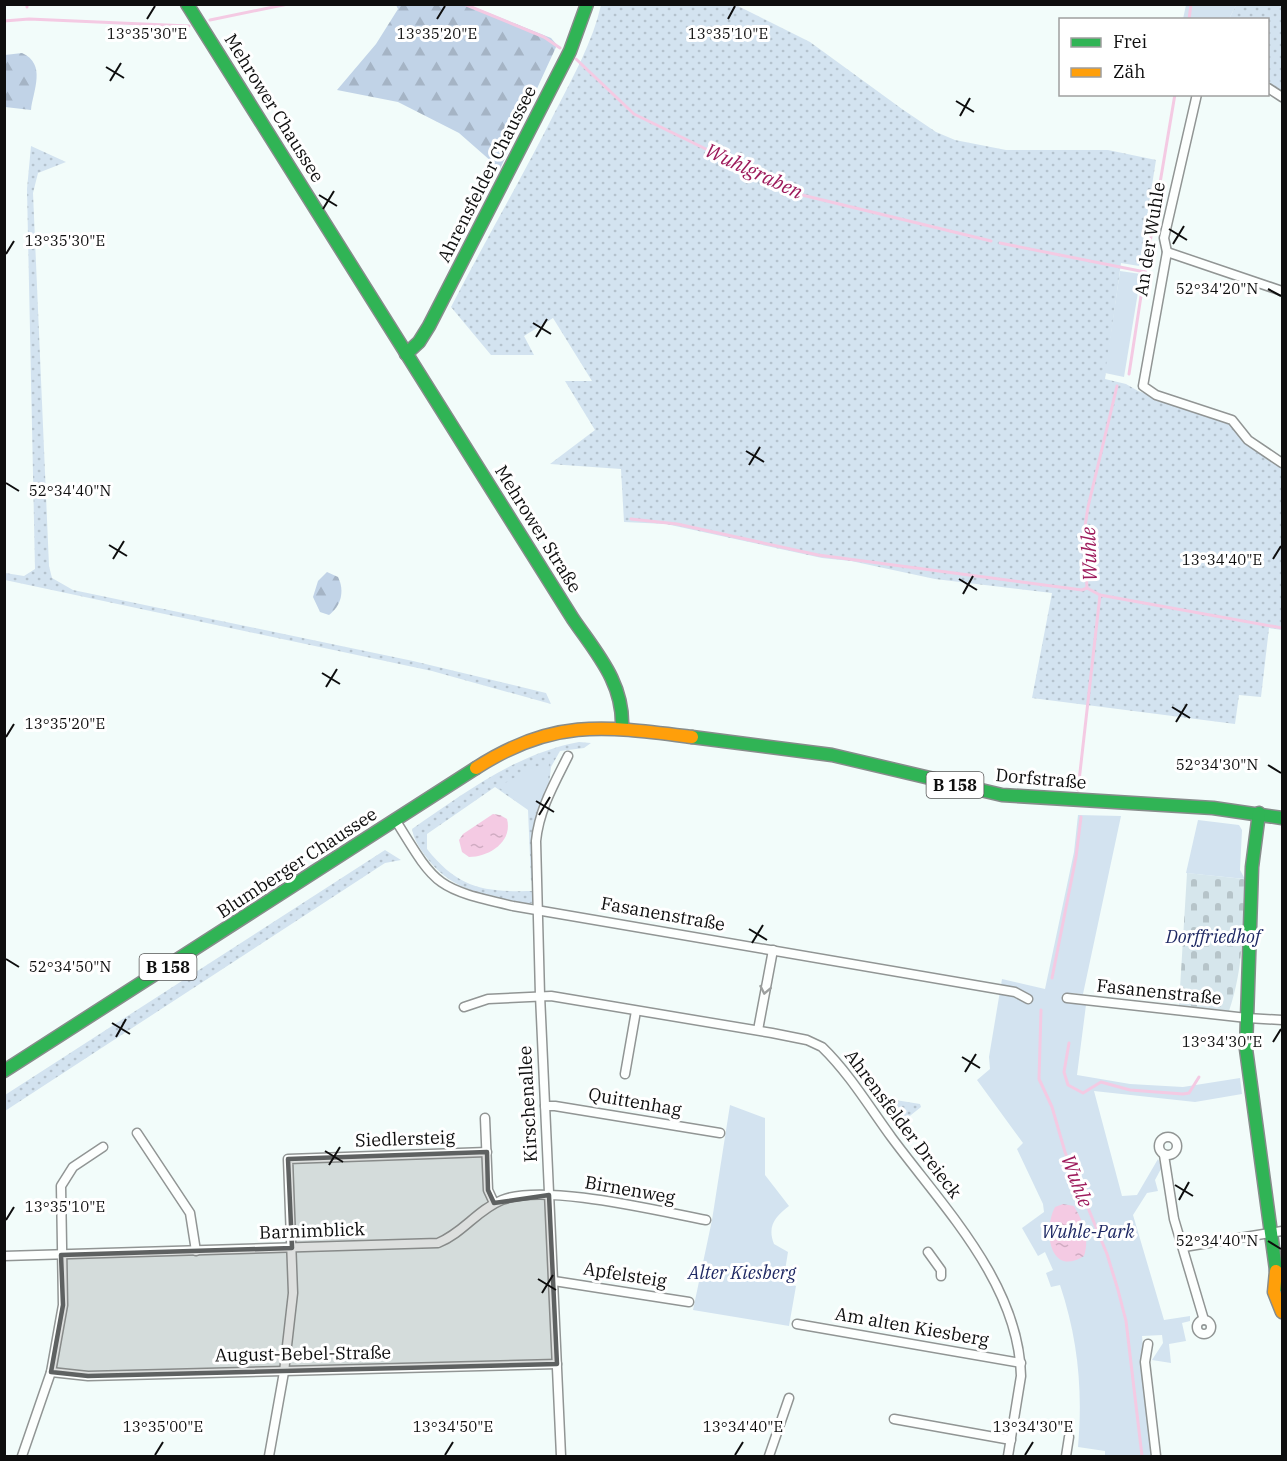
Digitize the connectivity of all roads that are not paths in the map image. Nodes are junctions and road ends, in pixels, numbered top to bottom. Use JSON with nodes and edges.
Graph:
{"nodes":[{"id":1,"x":187,"y":4,"type":"edge"},
{"id":2,"x":587,"y":4,"type":"edge"},
{"id":3,"x":1269,"y":89,"type":"edge"},
{"id":4,"x":1197,"y":96,"type":"edge"},
{"id":5,"x":1282,"y":98,"type":"edge"},
{"id":6,"x":1167,"y":252,"type":"junction"},
{"id":7,"x":1282,"y":291,"type":"edge"},
{"id":8,"x":406,"y":354,"type":"junction"},
{"id":9,"x":1282,"y":463,"type":"edge"},
{"id":10,"x":622,"y":728,"type":"junction"},
{"id":11,"x":568,"y":756,"type":"dead end"},
{"id":12,"x":1259,"y":813,"type":"junction"},
{"id":13,"x":1282,"y":819,"type":"edge"},
{"id":14,"x":396,"y":821,"type":"junction"},
{"id":15,"x":538,"y":910,"type":"junction"},
{"id":16,"x":773,"y":950,"type":"junction"},
{"id":17,"x":540,"y":996,"type":"junction"},
{"id":18,"x":1028,"y":999,"type":"dead end"},
{"id":19,"x":1067,"y":999,"type":"dead end"},
{"id":20,"x":464,"y":1007,"type":"dead end"},
{"id":21,"x":636,"y":1011,"type":"junction"},
{"id":22,"x":1247,"y":1018,"type":"junction"},
{"id":23,"x":1282,"y":1020,"type":"edge"},
{"id":24,"x":758,"y":1030,"type":"junction"},
{"id":25,"x":4,"y":1071,"type":"edge"},
{"id":26,"x":625,"y":1074,"type":"dead end"},
{"id":27,"x":545,"y":1106,"type":"junction"},
{"id":28,"x":485,"y":1118,"type":"dead end"},
{"id":29,"x":137,"y":1133,"type":"dead end"},
{"id":30,"x":720,"y":1133,"type":"dead end"},
{"id":31,"x":103,"y":1147,"type":"dead end"},
{"id":32,"x":487,"y":1152,"type":"junction"},
{"id":33,"x":1164,"y":1155,"type":"dead end"},
{"id":34,"x":549,"y":1195,"type":"junction"},
{"id":35,"x":494,"y":1203,"type":"junction"},
{"id":36,"x":706,"y":1220,"type":"dead end"},
{"id":37,"x":1276,"y":1232,"type":"edge"},
{"id":38,"x":1184,"y":1247,"type":"junction"},
{"id":39,"x":292,"y":1248,"type":"junction"},
{"id":40,"x":196,"y":1251,"type":"junction"},
{"id":41,"x":928,"y":1252,"type":"dead end"},
{"id":42,"x":61,"y":1255,"type":"junction"},
{"id":43,"x":4,"y":1256,"type":"edge"},
{"id":44,"x":1276,"y":1270,"type":"junction"},
{"id":45,"x":941,"y":1276,"type":"dead end"},
{"id":46,"x":554,"y":1281,"type":"junction"},
{"id":47,"x":1282,"y":1285,"type":"edge"},
{"id":48,"x":689,"y":1302,"type":"dead end"},
{"id":49,"x":1282,"y":1312,"type":"edge"},
{"id":50,"x":1204,"y":1320,"type":"dead end"},
{"id":51,"x":797,"y":1324,"type":"dead end"},
{"id":52,"x":1148,"y":1344,"type":"dead end"},
{"id":53,"x":1021,"y":1363,"type":"junction"},
{"id":54,"x":557,"y":1364,"type":"junction"},
{"id":55,"x":51,"y":1372,"type":"junction"},
{"id":56,"x":284,"y":1372,"type":"junction"},
{"id":57,"x":789,"y":1398,"type":"dead end"},
{"id":58,"x":894,"y":1419,"type":"dead end"},
{"id":59,"x":1069,"y":1437,"type":"dead end"},
{"id":60,"x":1011,"y":1440,"type":"junction"},
{"id":61,"x":22,"y":1456,"type":"edge"},
{"id":62,"x":269,"y":1456,"type":"edge"},
{"id":63,"x":561,"y":1456,"type":"edge"},
{"id":64,"x":769,"y":1456,"type":"edge"},
{"id":65,"x":1008,"y":1456,"type":"edge"},
{"id":66,"x":1066,"y":1456,"type":"edge"},
{"id":67,"x":1156,"y":1456,"type":"edge"}],
"edges":[{"from":1,"to":8,"type":"main road","name":"Mehrower Chaussee"},
{"from":2,"to":8,"type":"main road","name":"Ahrensfelder Chaussee"},
{"from":3,"to":5,"type":"street"},
{"from":4,"to":6,"type":"street","name":"An der Wuhle"},
{"from":6,"to":7,"type":"street"},
{"from":6,"to":9,"type":"street","name":"An der Wuhle"},
{"from":8,"to":10,"type":"main road","name":"Mehrower Straße"},
{"from":10,"to":12,"type":"main road","name":"Dorfstraße","number":"B 158"},
{"from":10,"to":14,"type":"main road","name":"Blumberger Chaussee","number":"B 158"},
{"from":11,"to":15,"type":"street","name":"Kirschenallee"},
{"from":12,"to":13,"type":"main road","name":"Dorfstraße","number":"B 158"},
{"from":12,"to":22,"type":"main road"},
{"from":14,"to":15,"type":"street","name":"Fasanenstraße"},
{"from":14,"to":25,"type":"main road","name":"Blumberger Chaussee","number":"B 158"},
{"from":15,"to":16,"type":"street","name":"Fasanenstraße"},
{"from":15,"to":17,"type":"street","name":"Kirschenallee"},
{"from":16,"to":18,"type":"street","name":"Fasanenstraße"},
{"from":16,"to":24,"type":"street","one_way":true},
{"from":17,"to":20,"type":"street","name":"Ahrensfelder Dreieck"},
{"from":17,"to":21,"type":"street","name":"Ahrensfelder Dreieck"},
{"from":17,"to":27,"type":"street","name":"Kirschenallee"},
{"from":19,"to":22,"type":"street","name":"Fasanenstraße"},
{"from":21,"to":24,"type":"street","name":"Ahrensfelder Dreieck"},
{"from":21,"to":26,"type":"street"},
{"from":22,"to":23,"type":"street","name":"Fasanenstraße"},
{"from":22,"to":37,"type":"main road"},
{"from":24,"to":53,"type":"street","name":"Ahrensfelder Dreieck"},
{"from":27,"to":30,"type":"street","name":"Quittenhag"},
{"from":27,"to":34,"type":"street","name":"Kirschenallee"},
{"from":28,"to":32,"type":"street"},
{"from":29,"to":40,"type":"street"},
{"from":31,"to":42,"type":"street"},
{"from":32,"to":35,"type":"street"},
{"from":32,"to":39,"type":"street","name":"Siedlersteig"},
{"from":33,"to":38,"type":"street"},
{"from":34,"to":35,"type":"street","name":"Barnimblick"},
{"from":34,"to":36,"type":"street","name":"Birnenweg"},
{"from":34,"to":46,"type":"street","name":"Kirschenallee"},
{"from":35,"to":39,"type":"street","name":"Barnimblick"},
{"from":37,"to":38,"type":"street"},
{"from":37,"to":44,"type":"main road"},
{"from":38,"to":50,"type":"street"},
{"from":39,"to":40,"type":"street","name":"Barnimblick"},
{"from":39,"to":56,"type":"street"},
{"from":40,"to":42,"type":"street","name":"Barnimblick"},
{"from":41,"to":45,"type":"street"},
{"from":42,"to":43,"type":"street","name":"Barnimblick"},
{"from":42,"to":55,"type":"street"},
{"from":44,"to":47,"type":"main road"},
{"from":44,"to":49,"type":"main road"},
{"from":46,"to":48,"type":"street","name":"Apfelsteig"},
{"from":46,"to":54,"type":"street","name":"Kirschenallee"},
{"from":51,"to":53,"type":"street","name":"Am alten Kiesberg"},
{"from":52,"to":67,"type":"street"},
{"from":53,"to":60,"type":"street","name":"Ahrensfelder Dreieck"},
{"from":54,"to":56,"type":"street","name":"August-Bebel-Straße"},
{"from":54,"to":63,"type":"street","name":"Kirschenallee"},
{"from":55,"to":56,"type":"street","name":"August-Bebel-Straße"},
{"from":55,"to":61,"type":"street"},
{"from":56,"to":62,"type":"street"},
{"from":57,"to":64,"type":"street"},
{"from":58,"to":60,"type":"street"},
{"from":59,"to":66,"type":"street"},
{"from":60,"to":65,"type":"street","name":"Ahrensfelder Dreieck"}]}
